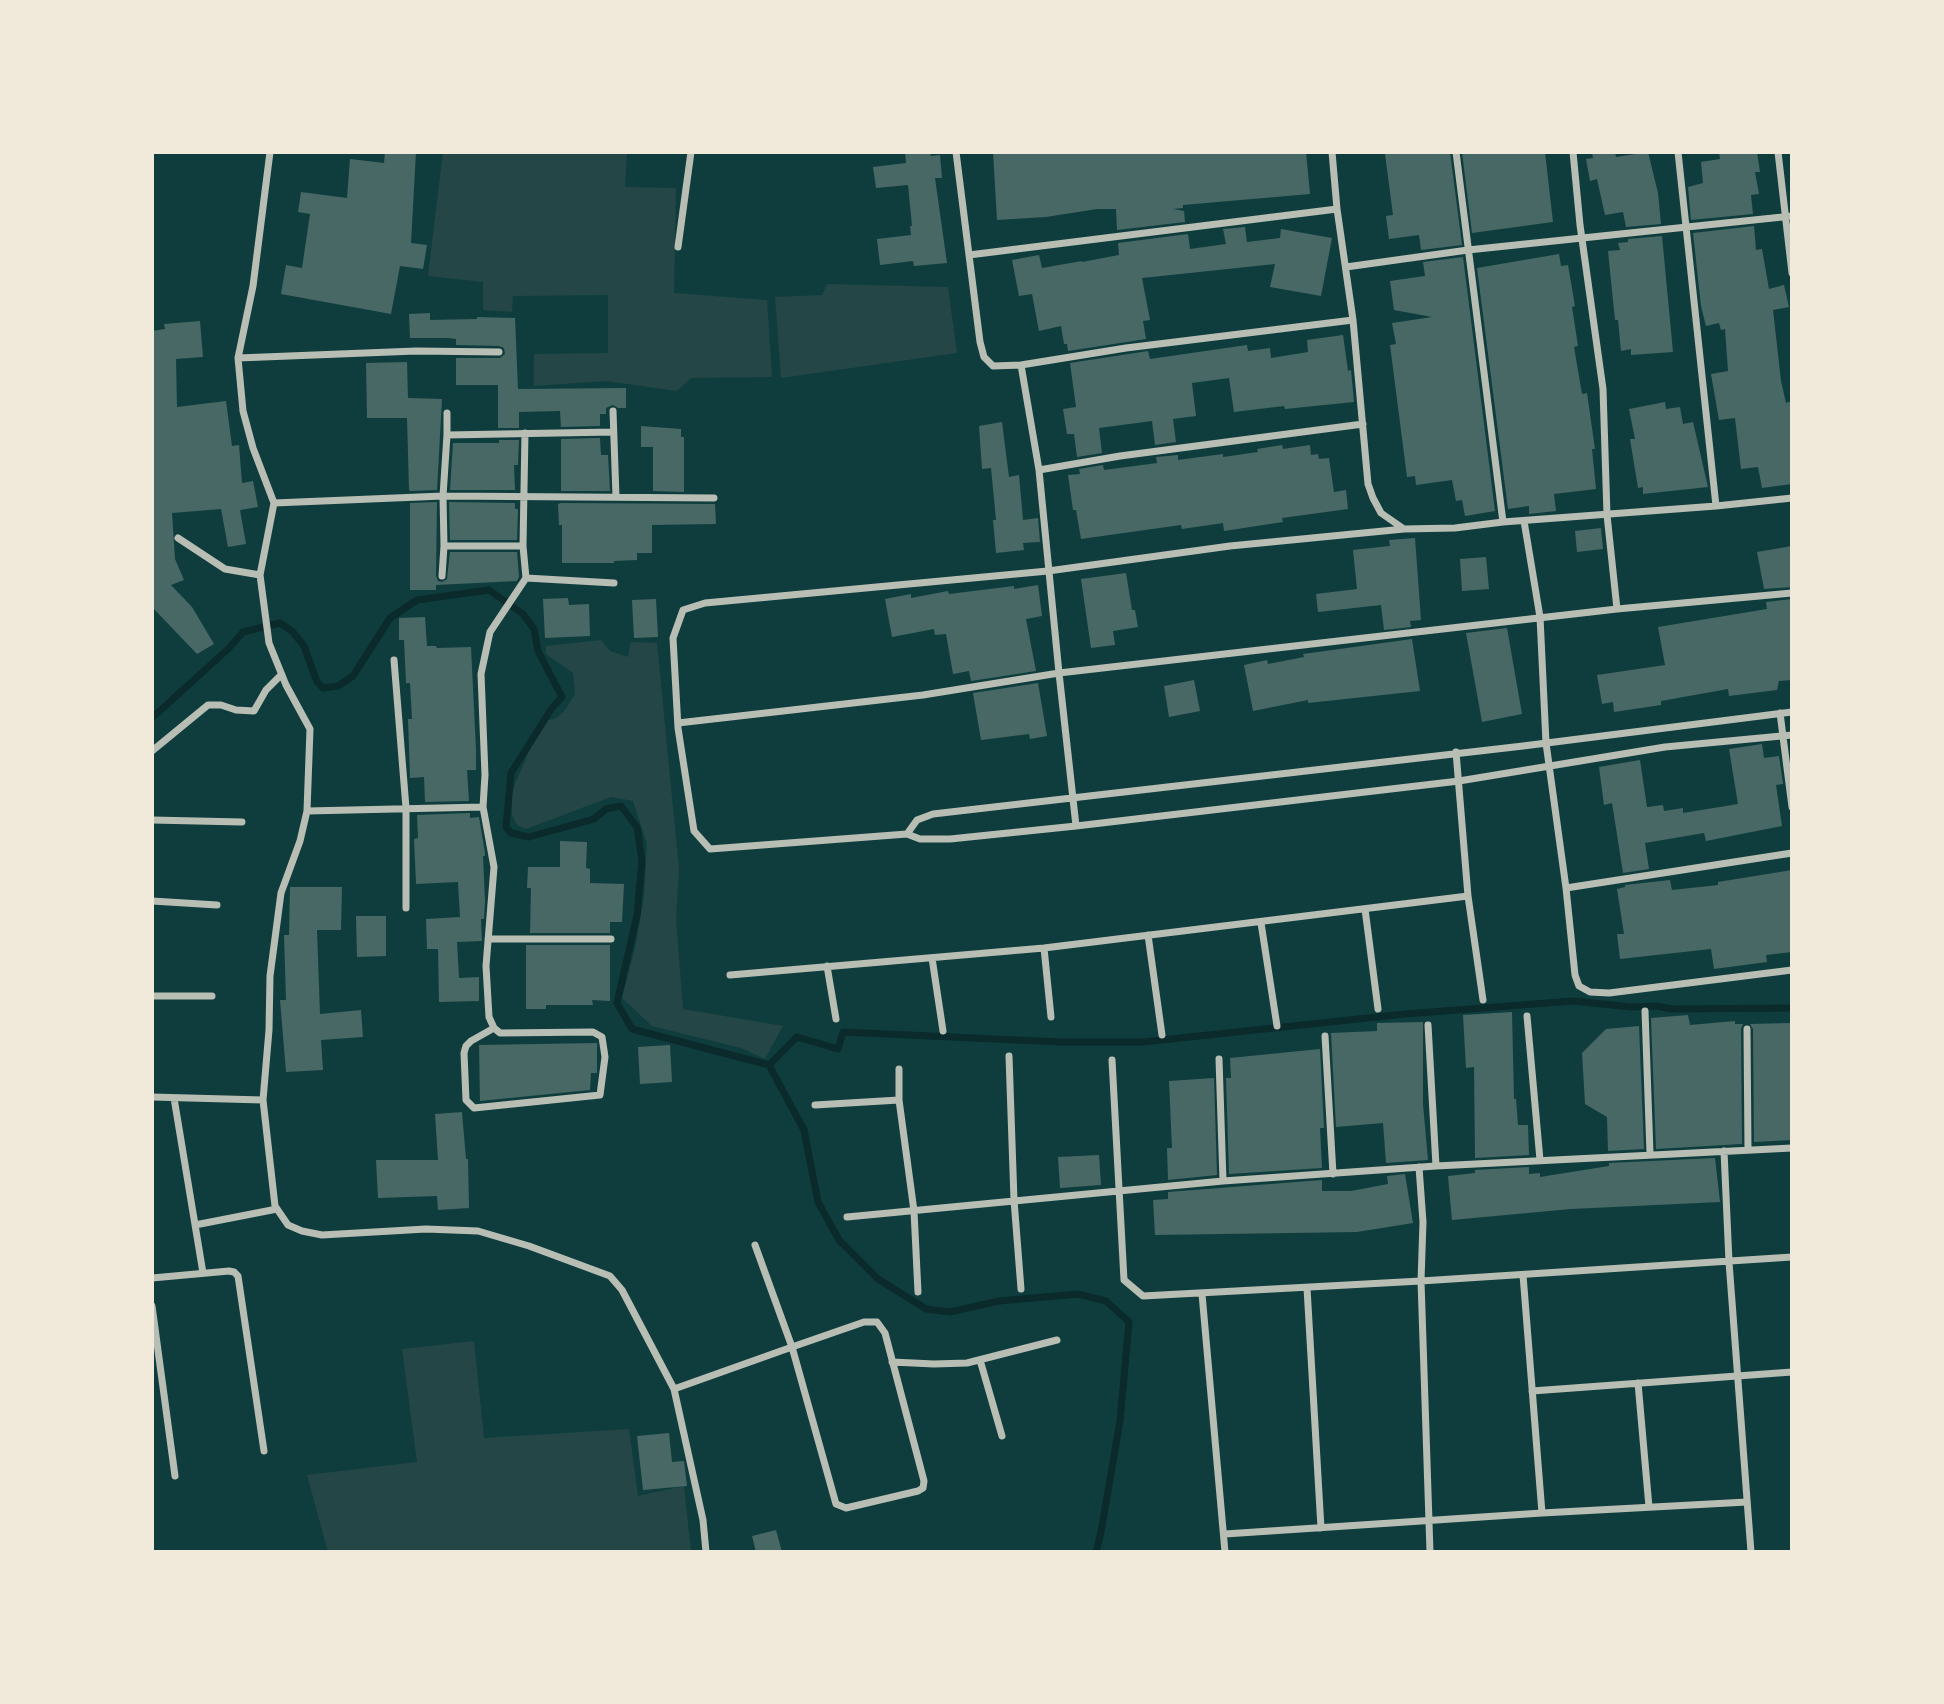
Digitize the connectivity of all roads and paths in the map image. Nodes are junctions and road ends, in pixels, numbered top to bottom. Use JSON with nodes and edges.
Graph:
{"nodes":[{"id":1,"x":270,"y":152,"type":"edge"},
{"id":2,"x":691,"y":152,"type":"edge"},
{"id":3,"x":956,"y":152,"type":"edge"},
{"id":4,"x":1332,"y":152,"type":"edge"},
{"id":5,"x":1455,"y":152,"type":"edge"},
{"id":6,"x":1573,"y":152,"type":"edge"},
{"id":7,"x":1678,"y":152,"type":"edge"},
{"id":8,"x":1778,"y":152,"type":"edge"},
{"id":9,"x":1337,"y":209,"type":"junction"},
{"id":10,"x":1788,"y":216,"type":"edge"},
{"id":11,"x":1686,"y":228,"type":"junction"},
{"id":12,"x":1584,"y":240,"type":"junction"},
{"id":13,"x":678,"y":247,"type":"dead end"},
{"id":14,"x":1468,"y":250,"type":"junction"},
{"id":15,"x":969,"y":255,"type":"junction"},
{"id":16,"x":1346,"y":267,"type":"junction"},
{"id":17,"x":1792,"y":273,"type":"edge"},
{"id":18,"x":1353,"y":320,"type":"junction"},
{"id":19,"x":499,"y":352,"type":"dead end"},
{"id":20,"x":238,"y":358,"type":"junction"},
{"id":21,"x":1021,"y":365,"type":"junction"},
{"id":22,"x":613,"y":411,"type":"dead end"},
{"id":23,"x":447,"y":412,"type":"dead end"},
{"id":24,"x":1363,"y":424,"type":"junction"},
{"id":25,"x":613,"y":432,"type":"junction"},
{"id":26,"x":525,"y":433,"type":"junction"},
{"id":27,"x":447,"y":435,"type":"junction"},
{"id":28,"x":1039,"y":470,"type":"junction"},
{"id":29,"x":443,"y":496,"type":"junction"},
{"id":30,"x":525,"y":498,"type":"junction"},
{"id":31,"x":616,"y":498,"type":"junction"},
{"id":32,"x":714,"y":498,"type":"dead end"},
{"id":33,"x":1792,"y":498,"type":"edge"},
{"id":34,"x":274,"y":503,"type":"junction"},
{"id":35,"x":1716,"y":506,"type":"junction"},
{"id":36,"x":1607,"y":515,"type":"junction"},
{"id":37,"x":1524,"y":521,"type":"junction"},
{"id":38,"x":1503,"y":522,"type":"junction"},
{"id":39,"x":1404,"y":529,"type":"junction"},
{"id":40,"x":178,"y":538,"type":"dead end"},
{"id":41,"x":444,"y":546,"type":"junction"},
{"id":42,"x":523,"y":546,"type":"junction"},
{"id":43,"x":1048,"y":571,"type":"junction"},
{"id":44,"x":260,"y":575,"type":"junction"},
{"id":45,"x":442,"y":576,"type":"dead end"},
{"id":46,"x":526,"y":578,"type":"junction"},
{"id":47,"x":614,"y":583,"type":"dead end"},
{"id":48,"x":1792,"y":593,"type":"edge"},
{"id":49,"x":1617,"y":609,"type":"junction"},
{"id":50,"x":1540,"y":617,"type":"junction"},
{"id":51,"x":394,"y":660,"type":"dead end"},
{"id":52,"x":1059,"y":673,"type":"junction"},
{"id":53,"x":281,"y":675,"type":"junction"},
{"id":54,"x":1792,"y":712,"type":"edge"},
{"id":55,"x":1780,"y":713,"type":"junction"},
{"id":56,"x":678,"y":723,"type":"junction"},
{"id":57,"x":1792,"y":735,"type":"edge"},
{"id":58,"x":1782,"y":736,"type":"junction"},
{"id":59,"x":1546,"y":743,"type":"junction"},
{"id":60,"x":152,"y":751,"type":"edge"},
{"id":61,"x":1456,"y":752,"type":"junction"},
{"id":62,"x":1551,"y":767,"type":"junction"},
{"id":63,"x":1459,"y":781,"type":"junction"},
{"id":64,"x":1072,"y":797,"type":"junction"},
{"id":65,"x":483,"y":807,"type":"junction"},
{"id":66,"x":1792,"y":807,"type":"edge"},
{"id":67,"x":406,"y":808,"type":"junction"},
{"id":68,"x":307,"y":811,"type":"junction"},
{"id":69,"x":152,"y":820,"type":"edge"},
{"id":70,"x":242,"y":822,"type":"dead end"},
{"id":71,"x":1076,"y":826,"type":"junction"},
{"id":72,"x":907,"y":834,"type":"junction"},
{"id":73,"x":1792,"y":853,"type":"edge"},
{"id":74,"x":1566,"y":888,"type":"junction"},
{"id":75,"x":1468,"y":896,"type":"junction"},
{"id":76,"x":152,"y":901,"type":"edge"},
{"id":77,"x":217,"y":905,"type":"dead end"},
{"id":78,"x":406,"y":908,"type":"dead end"},
{"id":79,"x":1365,"y":909,"type":"junction"},
{"id":80,"x":1261,"y":923,"type":"junction"},
{"id":81,"x":1148,"y":935,"type":"junction"},
{"id":82,"x":488,"y":939,"type":"junction"},
{"id":83,"x":611,"y":939,"type":"dead end"},
{"id":84,"x":1044,"y":948,"type":"junction"},
{"id":85,"x":932,"y":958,"type":"junction"},
{"id":86,"x":827,"y":966,"type":"junction"},
{"id":87,"x":1792,"y":970,"type":"edge"},
{"id":88,"x":730,"y":975,"type":"dead end"},
{"id":89,"x":152,"y":996,"type":"edge"},
{"id":90,"x":212,"y":996,"type":"dead end"},
{"id":91,"x":1483,"y":999,"type":"dead end"},
{"id":92,"x":1378,"y":1009,"type":"dead end"},
{"id":93,"x":1645,"y":1011,"type":"dead end"},
{"id":94,"x":1527,"y":1016,"type":"dead end"},
{"id":95,"x":1051,"y":1017,"type":"dead end"},
{"id":96,"x":836,"y":1019,"type":"dead end"},
{"id":97,"x":1428,"y":1025,"type":"dead end"},
{"id":98,"x":1278,"y":1026,"type":"dead end"},
{"id":99,"x":494,"y":1028,"type":"junction"},
{"id":100,"x":1747,"y":1029,"type":"dead end"},
{"id":101,"x":943,"y":1031,"type":"dead end"},
{"id":102,"x":1162,"y":1035,"type":"dead end"},
{"id":103,"x":1325,"y":1036,"type":"dead end"},
{"id":104,"x":1009,"y":1056,"type":"dead end"},
{"id":105,"x":1219,"y":1059,"type":"dead end"},
{"id":106,"x":1112,"y":1060,"type":"dead end"},
{"id":107,"x":899,"y":1069,"type":"dead end"},
{"id":108,"x":152,"y":1097,"type":"edge"},
{"id":109,"x":174,"y":1098,"type":"junction"},
{"id":110,"x":263,"y":1100,"type":"junction"},
{"id":111,"x":899,"y":1100,"type":"junction"},
{"id":112,"x":815,"y":1105,"type":"dead end"},
{"id":113,"x":1792,"y":1148,"type":"edge"},
{"id":114,"x":1748,"y":1150,"type":"junction"},
{"id":115,"x":1724,"y":1151,"type":"junction"},
{"id":116,"x":1650,"y":1153,"type":"junction"},
{"id":117,"x":1540,"y":1160,"type":"junction"},
{"id":118,"x":1436,"y":1166,"type":"junction"},
{"id":119,"x":1419,"y":1167,"type":"junction"},
{"id":120,"x":1333,"y":1174,"type":"junction"},
{"id":121,"x":1223,"y":1181,"type":"junction"},
{"id":122,"x":1121,"y":1189,"type":"junction"},
{"id":123,"x":1014,"y":1200,"type":"junction"},
{"id":124,"x":277,"y":1209,"type":"junction"},
{"id":125,"x":914,"y":1210,"type":"junction"},
{"id":126,"x":847,"y":1217,"type":"dead end"},
{"id":127,"x":195,"y":1225,"type":"junction"},
{"id":128,"x":755,"y":1245,"type":"dead end"},
{"id":129,"x":1792,"y":1257,"type":"edge"},
{"id":130,"x":1729,"y":1262,"type":"junction"},
{"id":131,"x":202,"y":1273,"type":"junction"},
{"id":132,"x":1523,"y":1275,"type":"junction"},
{"id":133,"x":152,"y":1278,"type":"edge"},
{"id":134,"x":1421,"y":1282,"type":"junction"},
{"id":135,"x":1307,"y":1288,"type":"junction"},
{"id":136,"x":1021,"y":1289,"type":"dead end"},
{"id":137,"x":918,"y":1292,"type":"dead end"},
{"id":138,"x":1202,"y":1294,"type":"junction"},
{"id":139,"x":152,"y":1306,"type":"edge"},
{"id":140,"x":1057,"y":1340,"type":"dead end"},
{"id":141,"x":792,"y":1347,"type":"junction"},
{"id":142,"x":981,"y":1360,"type":"junction"},
{"id":143,"x":892,"y":1362,"type":"junction"},
{"id":144,"x":1792,"y":1372,"type":"edge"},
{"id":145,"x":1738,"y":1375,"type":"junction"},
{"id":146,"x":1638,"y":1383,"type":"junction"},
{"id":147,"x":674,"y":1389,"type":"junction"},
{"id":148,"x":1532,"y":1391,"type":"junction"},
{"id":149,"x":1002,"y":1436,"type":"dead end"},
{"id":150,"x":264,"y":1451,"type":"dead end"},
{"id":151,"x":175,"y":1476,"type":"dead end"},
{"id":152,"x":1747,"y":1502,"type":"junction"},
{"id":153,"x":1649,"y":1507,"type":"junction"},
{"id":154,"x":1542,"y":1513,"type":"junction"},
{"id":155,"x":1429,"y":1521,"type":"junction"},
{"id":156,"x":1321,"y":1528,"type":"junction"},
{"id":157,"x":1225,"y":1534,"type":"junction"},
{"id":158,"x":706,"y":1552,"type":"edge"},
{"id":159,"x":1225,"y":1552,"type":"edge"},
{"id":160,"x":1430,"y":1552,"type":"edge"},
{"id":161,"x":1751,"y":1552,"type":"edge"}],
"edges":[{"from":1,"to":20,"type":"street"},
{"from":2,"to":13,"type":"street"},
{"from":3,"to":15,"type":"street"},
{"from":4,"to":9,"type":"street"},
{"from":5,"to":14,"type":"street"},
{"from":6,"to":12,"type":"street"},
{"from":7,"to":11,"type":"street"},
{"from":8,"to":10,"type":"street"},
{"from":9,"to":15,"type":"street"},
{"from":9,"to":16,"type":"street"},
{"from":10,"to":11,"type":"street"},
{"from":10,"to":17,"type":"street"},
{"from":11,"to":12,"type":"street"},
{"from":11,"to":35,"type":"street"},
{"from":12,"to":14,"type":"street"},
{"from":12,"to":36,"type":"street"},
{"from":14,"to":16,"type":"street"},
{"from":14,"to":38,"type":"street"},
{"from":15,"to":21,"type":"street"},
{"from":16,"to":18,"type":"street"},
{"from":18,"to":21,"type":"street"},
{"from":18,"to":24,"type":"street"},
{"from":19,"to":20,"type":"street"},
{"from":20,"to":34,"type":"street"},
{"from":21,"to":28,"type":"street"},
{"from":22,"to":25,"type":"street"},
{"from":23,"to":27,"type":"street"},
{"from":24,"to":28,"type":"street"},
{"from":24,"to":39,"type":"street"},
{"from":25,"to":26,"type":"street"},
{"from":25,"to":31,"type":"street"},
{"from":26,"to":27,"type":"street"},
{"from":26,"to":30,"type":"street"},
{"from":27,"to":29,"type":"street"},
{"from":28,"to":43,"type":"street"},
{"from":29,"to":30,"type":"street"},
{"from":29,"to":34,"type":"street"},
{"from":29,"to":41,"type":"street"},
{"from":30,"to":31,"type":"street"},
{"from":30,"to":42,"type":"street"},
{"from":31,"to":32,"type":"street"},
{"from":33,"to":35,"type":"street"},
{"from":34,"to":44,"type":"street"},
{"from":35,"to":36,"type":"street"},
{"from":36,"to":37,"type":"street"},
{"from":36,"to":49,"type":"street"},
{"from":37,"to":38,"type":"street"},
{"from":37,"to":50,"type":"street"},
{"from":38,"to":39,"type":"street"},
{"from":39,"to":43,"type":"street"},
{"from":40,"to":44,"type":"street"},
{"from":41,"to":42,"type":"street"},
{"from":41,"to":45,"type":"street"},
{"from":42,"to":46,"type":"street"},
{"from":43,"to":52,"type":"street"},
{"from":43,"to":56,"type":"street"},
{"from":44,"to":53,"type":"street"},
{"from":46,"to":47,"type":"street"},
{"from":46,"to":65,"type":"street"},
{"from":48,"to":49,"type":"street"},
{"from":49,"to":50,"type":"street"},
{"from":50,"to":52,"type":"street"},
{"from":50,"to":59,"type":"street"},
{"from":51,"to":67,"type":"street"},
{"from":52,"to":56,"type":"street"},
{"from":52,"to":64,"type":"street"},
{"from":53,"to":60,"type":"street"},
{"from":53,"to":68,"type":"street"},
{"from":54,"to":55,"type":"street"},
{"from":55,"to":58,"type":"street"},
{"from":55,"to":59,"type":"street"},
{"from":56,"to":72,"type":"street"},
{"from":57,"to":58,"type":"street"},
{"from":58,"to":62,"type":"street"},
{"from":58,"to":66,"type":"street"},
{"from":59,"to":61,"type":"street"},
{"from":59,"to":62,"type":"street"},
{"from":61,"to":63,"type":"street"},
{"from":61,"to":64,"type":"street"},
{"from":62,"to":63,"type":"street"},
{"from":62,"to":74,"type":"street"},
{"from":63,"to":71,"type":"street"},
{"from":63,"to":75,"type":"street"},
{"from":64,"to":71,"type":"street"},
{"from":64,"to":72,"type":"street"},
{"from":65,"to":67,"type":"street"},
{"from":65,"to":82,"type":"street"},
{"from":67,"to":68,"type":"street"},
{"from":67,"to":78,"type":"street"},
{"from":68,"to":110,"type":"street"},
{"from":69,"to":70,"type":"street"},
{"from":71,"to":72,"type":"street"},
{"from":73,"to":74,"type":"street"},
{"from":74,"to":87,"type":"street"},
{"from":75,"to":79,"type":"street"},
{"from":75,"to":91,"type":"street"},
{"from":76,"to":77,"type":"street"},
{"from":79,"to":80,"type":"street"},
{"from":79,"to":92,"type":"street"},
{"from":80,"to":81,"type":"street"},
{"from":80,"to":98,"type":"street"},
{"from":81,"to":84,"type":"street"},
{"from":81,"to":102,"type":"street"},
{"from":82,"to":83,"type":"street"},
{"from":82,"to":99,"type":"street"},
{"from":84,"to":85,"type":"street"},
{"from":84,"to":95,"type":"street"},
{"from":85,"to":86,"type":"street"},
{"from":85,"to":101,"type":"street"},
{"from":86,"to":88,"type":"street"},
{"from":86,"to":96,"type":"street"},
{"from":89,"to":90,"type":"street"},
{"from":93,"to":116,"type":"street"},
{"from":94,"to":117,"type":"street"},
{"from":97,"to":118,"type":"street"},
{"from":99,"to":99,"type":"street"},
{"from":100,"to":114,"type":"street"},
{"from":103,"to":120,"type":"street"},
{"from":104,"to":123,"type":"street"},
{"from":105,"to":121,"type":"street"},
{"from":106,"to":122,"type":"street"},
{"from":107,"to":111,"type":"street"},
{"from":108,"to":109,"type":"street"},
{"from":109,"to":110,"type":"street"},
{"from":109,"to":127,"type":"street"},
{"from":110,"to":124,"type":"street"},
{"from":111,"to":112,"type":"street"},
{"from":111,"to":125,"type":"street"},
{"from":113,"to":114,"type":"street"},
{"from":114,"to":115,"type":"street"},
{"from":115,"to":116,"type":"street"},
{"from":115,"to":130,"type":"street"},
{"from":116,"to":117,"type":"street"},
{"from":117,"to":118,"type":"street"},
{"from":118,"to":119,"type":"street"},
{"from":119,"to":120,"type":"street"},
{"from":119,"to":134,"type":"street"},
{"from":120,"to":121,"type":"street"},
{"from":121,"to":122,"type":"street"},
{"from":122,"to":123,"type":"street"},
{"from":122,"to":138,"type":"street"},
{"from":123,"to":125,"type":"street"},
{"from":123,"to":136,"type":"street"},
{"from":124,"to":127,"type":"street"},
{"from":124,"to":147,"type":"street"},
{"from":125,"to":126,"type":"street"},
{"from":125,"to":137,"type":"street"},
{"from":127,"to":131,"type":"street"},
{"from":128,"to":141,"type":"street"},
{"from":129,"to":130,"type":"street"},
{"from":130,"to":132,"type":"street"},
{"from":130,"to":145,"type":"street"},
{"from":131,"to":133,"type":"street"},
{"from":131,"to":150,"type":"street"},
{"from":132,"to":134,"type":"street"},
{"from":132,"to":148,"type":"street"},
{"from":134,"to":135,"type":"street"},
{"from":134,"to":155,"type":"street"},
{"from":135,"to":138,"type":"street"},
{"from":135,"to":156,"type":"street"},
{"from":138,"to":157,"type":"street"},
{"from":139,"to":151,"type":"street"},
{"from":140,"to":142,"type":"street"},
{"from":141,"to":143,"type":"street"},
{"from":141,"to":143,"type":"street"},
{"from":141,"to":147,"type":"street"},
{"from":142,"to":143,"type":"street"},
{"from":142,"to":149,"type":"street"},
{"from":144,"to":145,"type":"street"},
{"from":145,"to":146,"type":"street"},
{"from":145,"to":152,"type":"street"},
{"from":146,"to":148,"type":"street"},
{"from":146,"to":153,"type":"street"},
{"from":147,"to":158,"type":"street"},
{"from":148,"to":154,"type":"street"},
{"from":152,"to":153,"type":"street"},
{"from":152,"to":161,"type":"street"},
{"from":153,"to":154,"type":"street"},
{"from":154,"to":155,"type":"street"},
{"from":155,"to":156,"type":"street"},
{"from":155,"to":160,"type":"street"},
{"from":156,"to":157,"type":"street"},
{"from":157,"to":159,"type":"street"}]}
